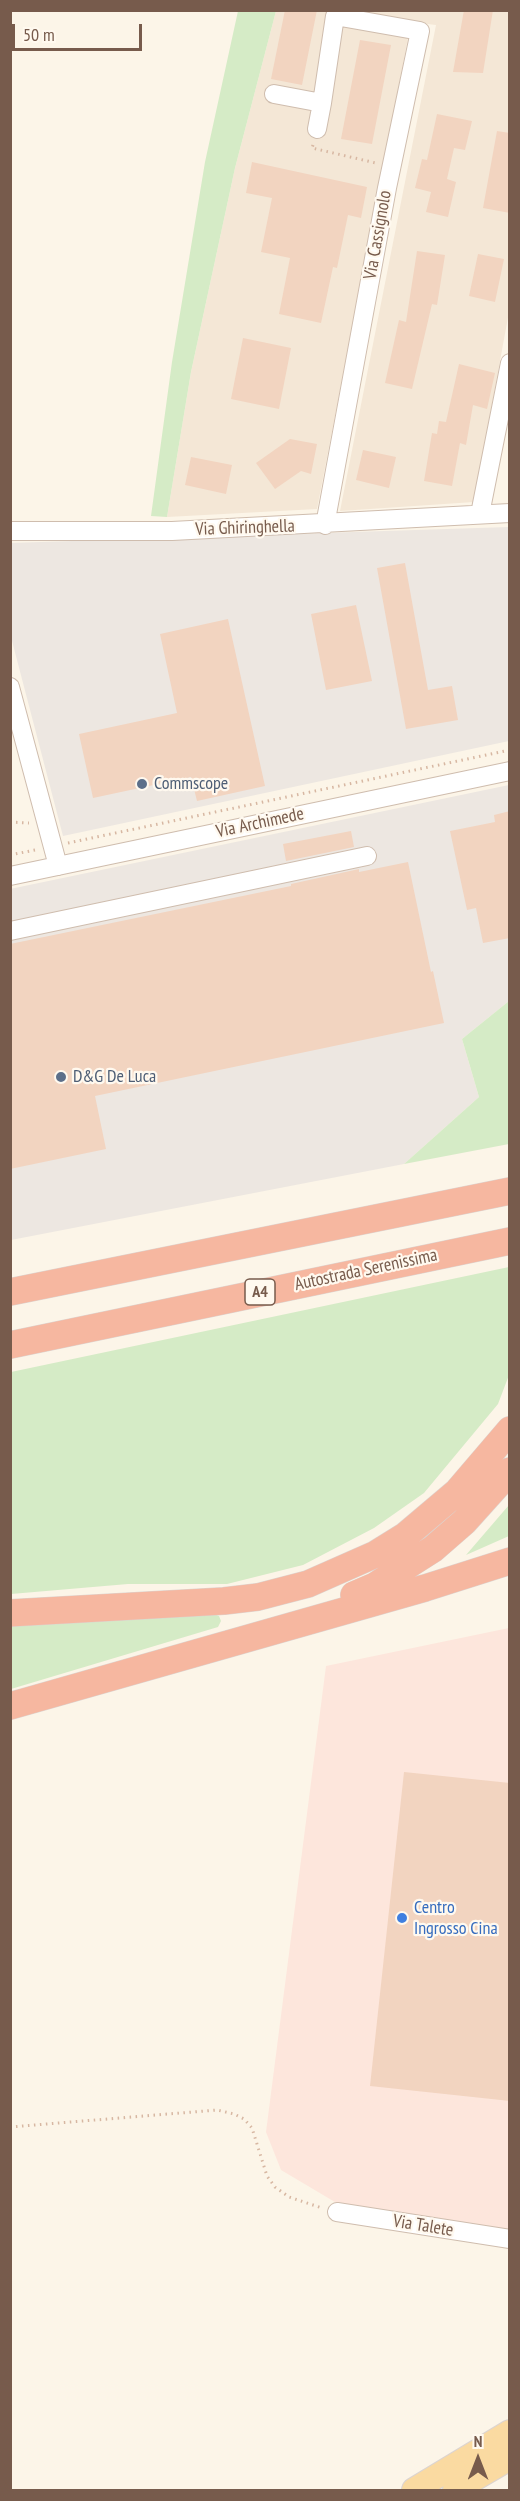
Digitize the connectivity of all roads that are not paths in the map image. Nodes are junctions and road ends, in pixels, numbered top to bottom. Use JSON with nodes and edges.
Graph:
{"nodes":[{"id":1,"x":336,"y":13,"type":"edge"},
{"id":2,"x":274,"y":94,"type":"dead end"},
{"id":3,"x":322,"y":103,"type":"junction"},
{"id":4,"x":317,"y":129,"type":"road end"},
{"id":5,"x":510,"y":363,"type":"edge"},
{"id":6,"x":510,"y":513,"type":"edge"},
{"id":7,"x":480,"y":514,"type":"junction"},
{"id":8,"x":325,"y":525,"type":"junction"},
{"id":9,"x":10,"y":531,"type":"edge"},
{"id":10,"x":10,"y":687,"type":"edge"},
{"id":11,"x":510,"y":771,"type":"edge"},
{"id":12,"x":368,"y":856,"type":"dead end"},
{"id":13,"x":58,"y":866,"type":"junction"},
{"id":14,"x":10,"y":876,"type":"edge"},
{"id":15,"x":10,"y":931,"type":"edge"},
{"id":16,"x":510,"y":1191,"type":"edge"},
{"id":17,"x":510,"y":1241,"type":"edge"},
{"id":18,"x":10,"y":1292,"type":"edge"},
{"id":19,"x":10,"y":1345,"type":"edge"},
{"id":20,"x":510,"y":1430,"type":"edge"},
{"id":21,"x":510,"y":1471,"type":"edge"},
{"id":22,"x":510,"y":1561,"type":"edge"},
{"id":23,"x":10,"y":1613,"type":"edge"},
{"id":24,"x":288,"y":1626,"type":"junction"},
{"id":25,"x":10,"y":1706,"type":"edge"},
{"id":26,"x":337,"y":2212,"type":"road end"},
{"id":27,"x":510,"y":2239,"type":"edge"},
{"id":28,"x":510,"y":2432,"type":"edge"},
{"id":29,"x":510,"y":2458,"type":"edge"},
{"id":30,"x":414,"y":2490,"type":"edge"},
{"id":31,"x":455,"y":2490,"type":"edge"}],
"edges":[{"from":1,"to":3,"type":"street","name":"Via Cassignolo"},
{"from":1,"to":8,"type":"street","name":"Via Cassignolo"},
{"from":2,"to":3,"type":"street"},
{"from":3,"to":4,"type":"street","name":"Via Cassignolo"},
{"from":5,"to":7,"type":"street"},
{"from":6,"to":7,"type":"street","name":"Via Ghiringhella"},
{"from":7,"to":8,"type":"street","name":"Via Ghiringhella"},
{"from":8,"to":9,"type":"street","name":"Via Ghiringhella"},
{"from":10,"to":13,"type":"street"},
{"from":11,"to":13,"type":"street","name":"Via Archimede"},
{"from":12,"to":15,"type":"street"},
{"from":13,"to":14,"type":"street","name":"Via Archimede"},
{"from":16,"to":18,"type":"highway"},
{"from":17,"to":19,"type":"highway","name":"Autostrada Serenissima","number":"A4"},
{"from":20,"to":23,"type":"highway"},
{"from":21,"to":24,"type":"highway"},
{"from":22,"to":24,"type":"highway"},
{"from":24,"to":25,"type":"highway"},
{"from":26,"to":27,"type":"street","name":"Via Talete"},
{"from":28,"to":30,"type":"main road"},
{"from":29,"to":31,"type":"main road"}]}
